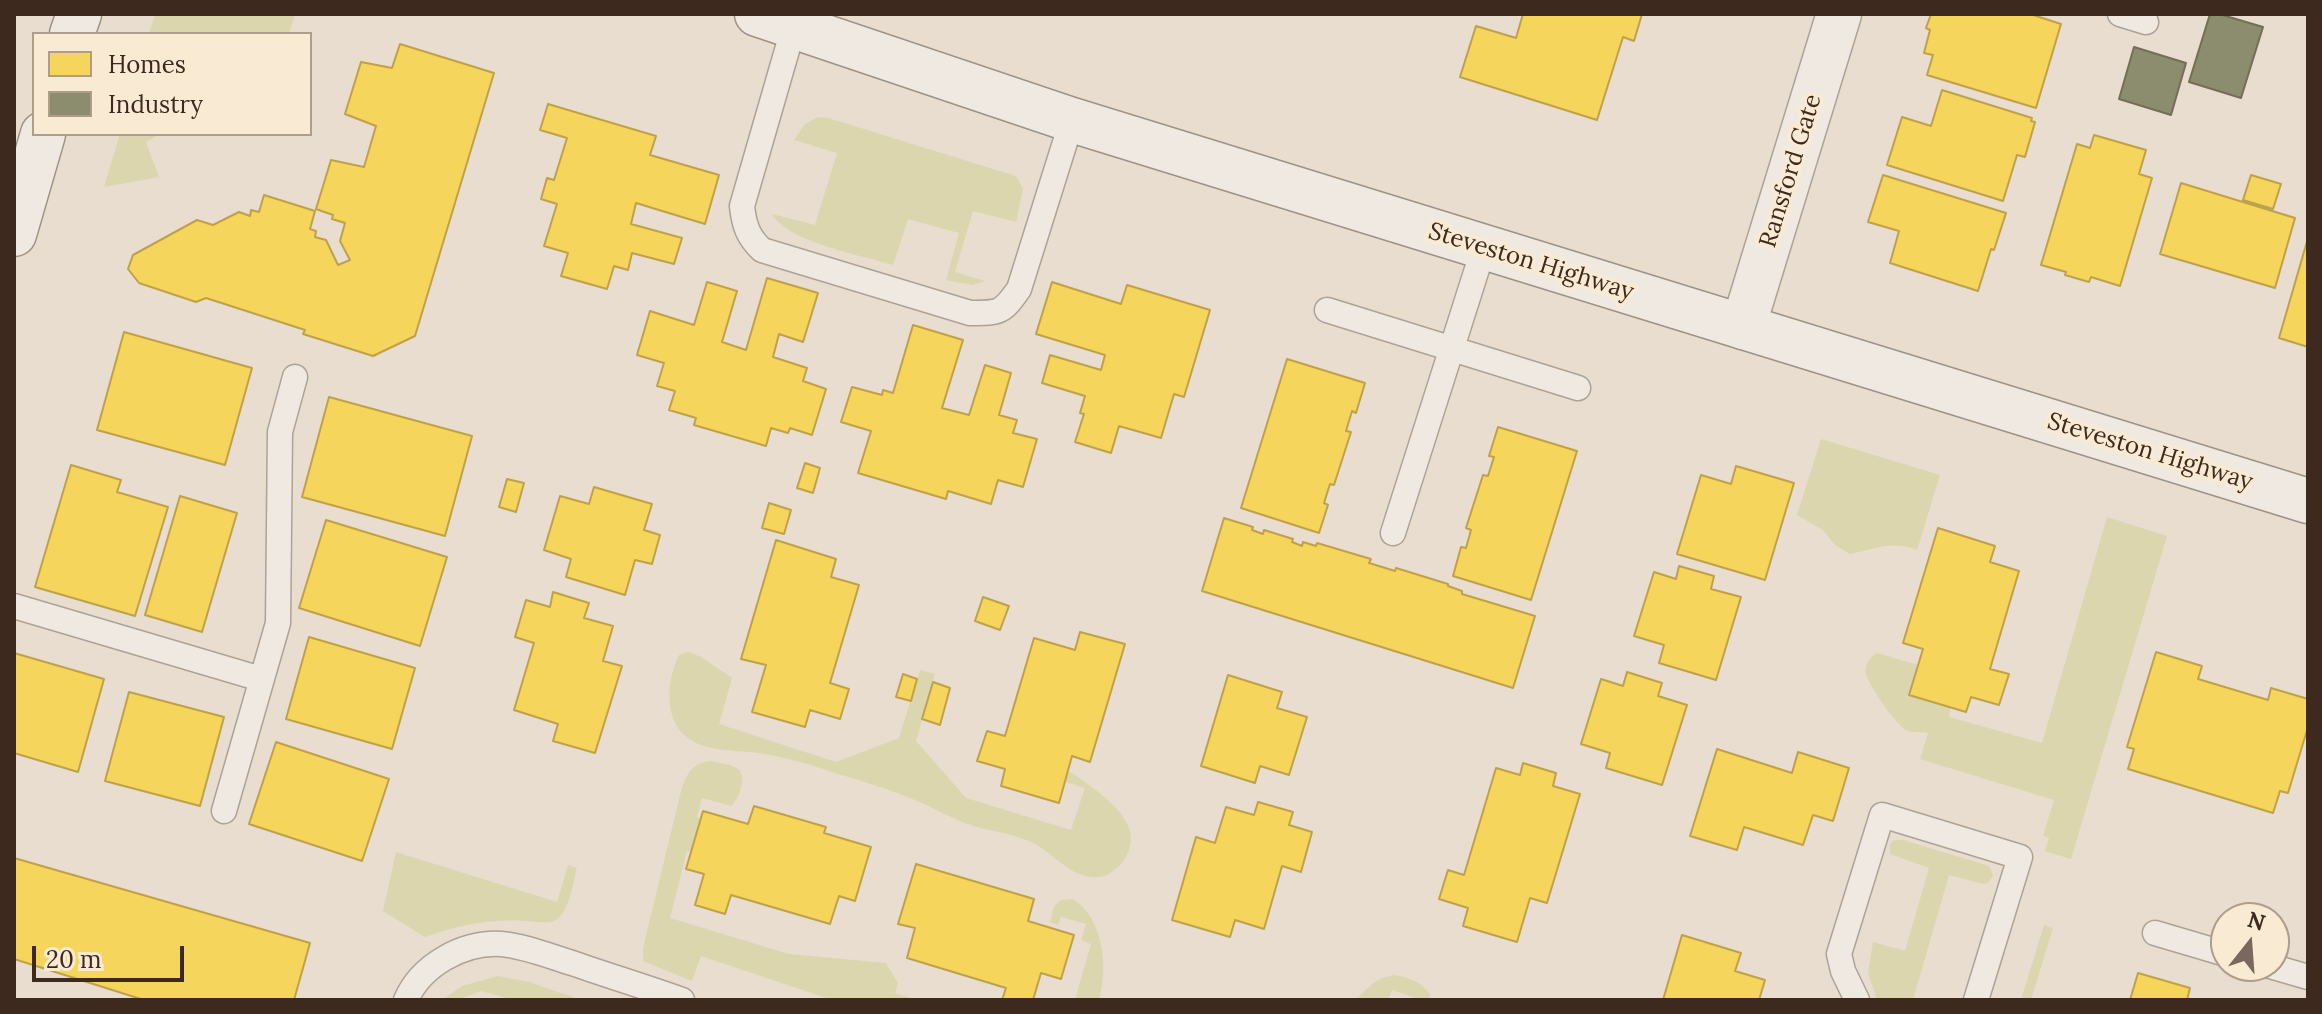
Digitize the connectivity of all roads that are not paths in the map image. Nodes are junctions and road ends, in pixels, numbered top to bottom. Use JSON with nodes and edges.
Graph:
{"nodes":[{"id":1,"x":1839,"y":14,"type":"edge"},
{"id":2,"x":2120,"y":14,"type":"edge"},
{"id":3,"x":776,"y":20,"type":"edge"},
{"id":4,"x":2146,"y":22,"type":"dead end"},
{"id":5,"x":1072,"y":120,"type":"junction"},
{"id":6,"x":42,"y":136,"type":"edge"},
{"id":7,"x":14,"y":234,"type":"edge"},
{"id":8,"x":1484,"y":247,"type":"junction"},
{"id":9,"x":1327,"y":310,"type":"dead end"},
{"id":10,"x":1743,"y":327,"type":"junction"},
{"id":11,"x":1452,"y":349,"type":"junction"},
{"id":12,"x":295,"y":377,"type":"dead end"},
{"id":13,"x":1578,"y":388,"type":"dead end"},
{"id":14,"x":2308,"y":501,"type":"edge"},
{"id":15,"x":1393,"y":533,"type":"dead end"},
{"id":16,"x":14,"y":606,"type":"edge"},
{"id":17,"x":261,"y":679,"type":"junction"},
{"id":18,"x":224,"y":811,"type":"dead end"},
{"id":19,"x":2155,"y":933,"type":"dead end"},
{"id":20,"x":2210,"y":949,"type":"edge"},
{"id":21,"x":406,"y":1000,"type":"edge"},
{"id":22,"x":682,"y":1000,"type":"edge"},
{"id":23,"x":1857,"y":1000,"type":"edge"},
{"id":24,"x":1976,"y":1000,"type":"edge"}],
"edges":[{"from":1,"to":10,"type":"main road","name":"Ransford Gate"},
{"from":2,"to":4,"type":"lane"},
{"from":3,"to":5,"type":"main road","name":"Steveston Highway"},
{"from":3,"to":5,"type":"lane"},
{"from":5,"to":8,"type":"main road","name":"Steveston Highway"},
{"from":6,"to":7,"type":"main road"},
{"from":8,"to":10,"type":"main road","name":"Steveston Highway"},
{"from":8,"to":11,"type":"lane"},
{"from":9,"to":11,"type":"lane"},
{"from":10,"to":14,"type":"main road","name":"Steveston Highway"},
{"from":11,"to":13,"type":"lane"},
{"from":11,"to":15,"type":"lane"},
{"from":12,"to":17,"type":"lane"},
{"from":16,"to":17,"type":"lane"},
{"from":17,"to":18,"type":"lane"},
{"from":19,"to":20,"type":"lane"},
{"from":21,"to":22,"type":"lane"},
{"from":23,"to":24,"type":"lane"}]}
